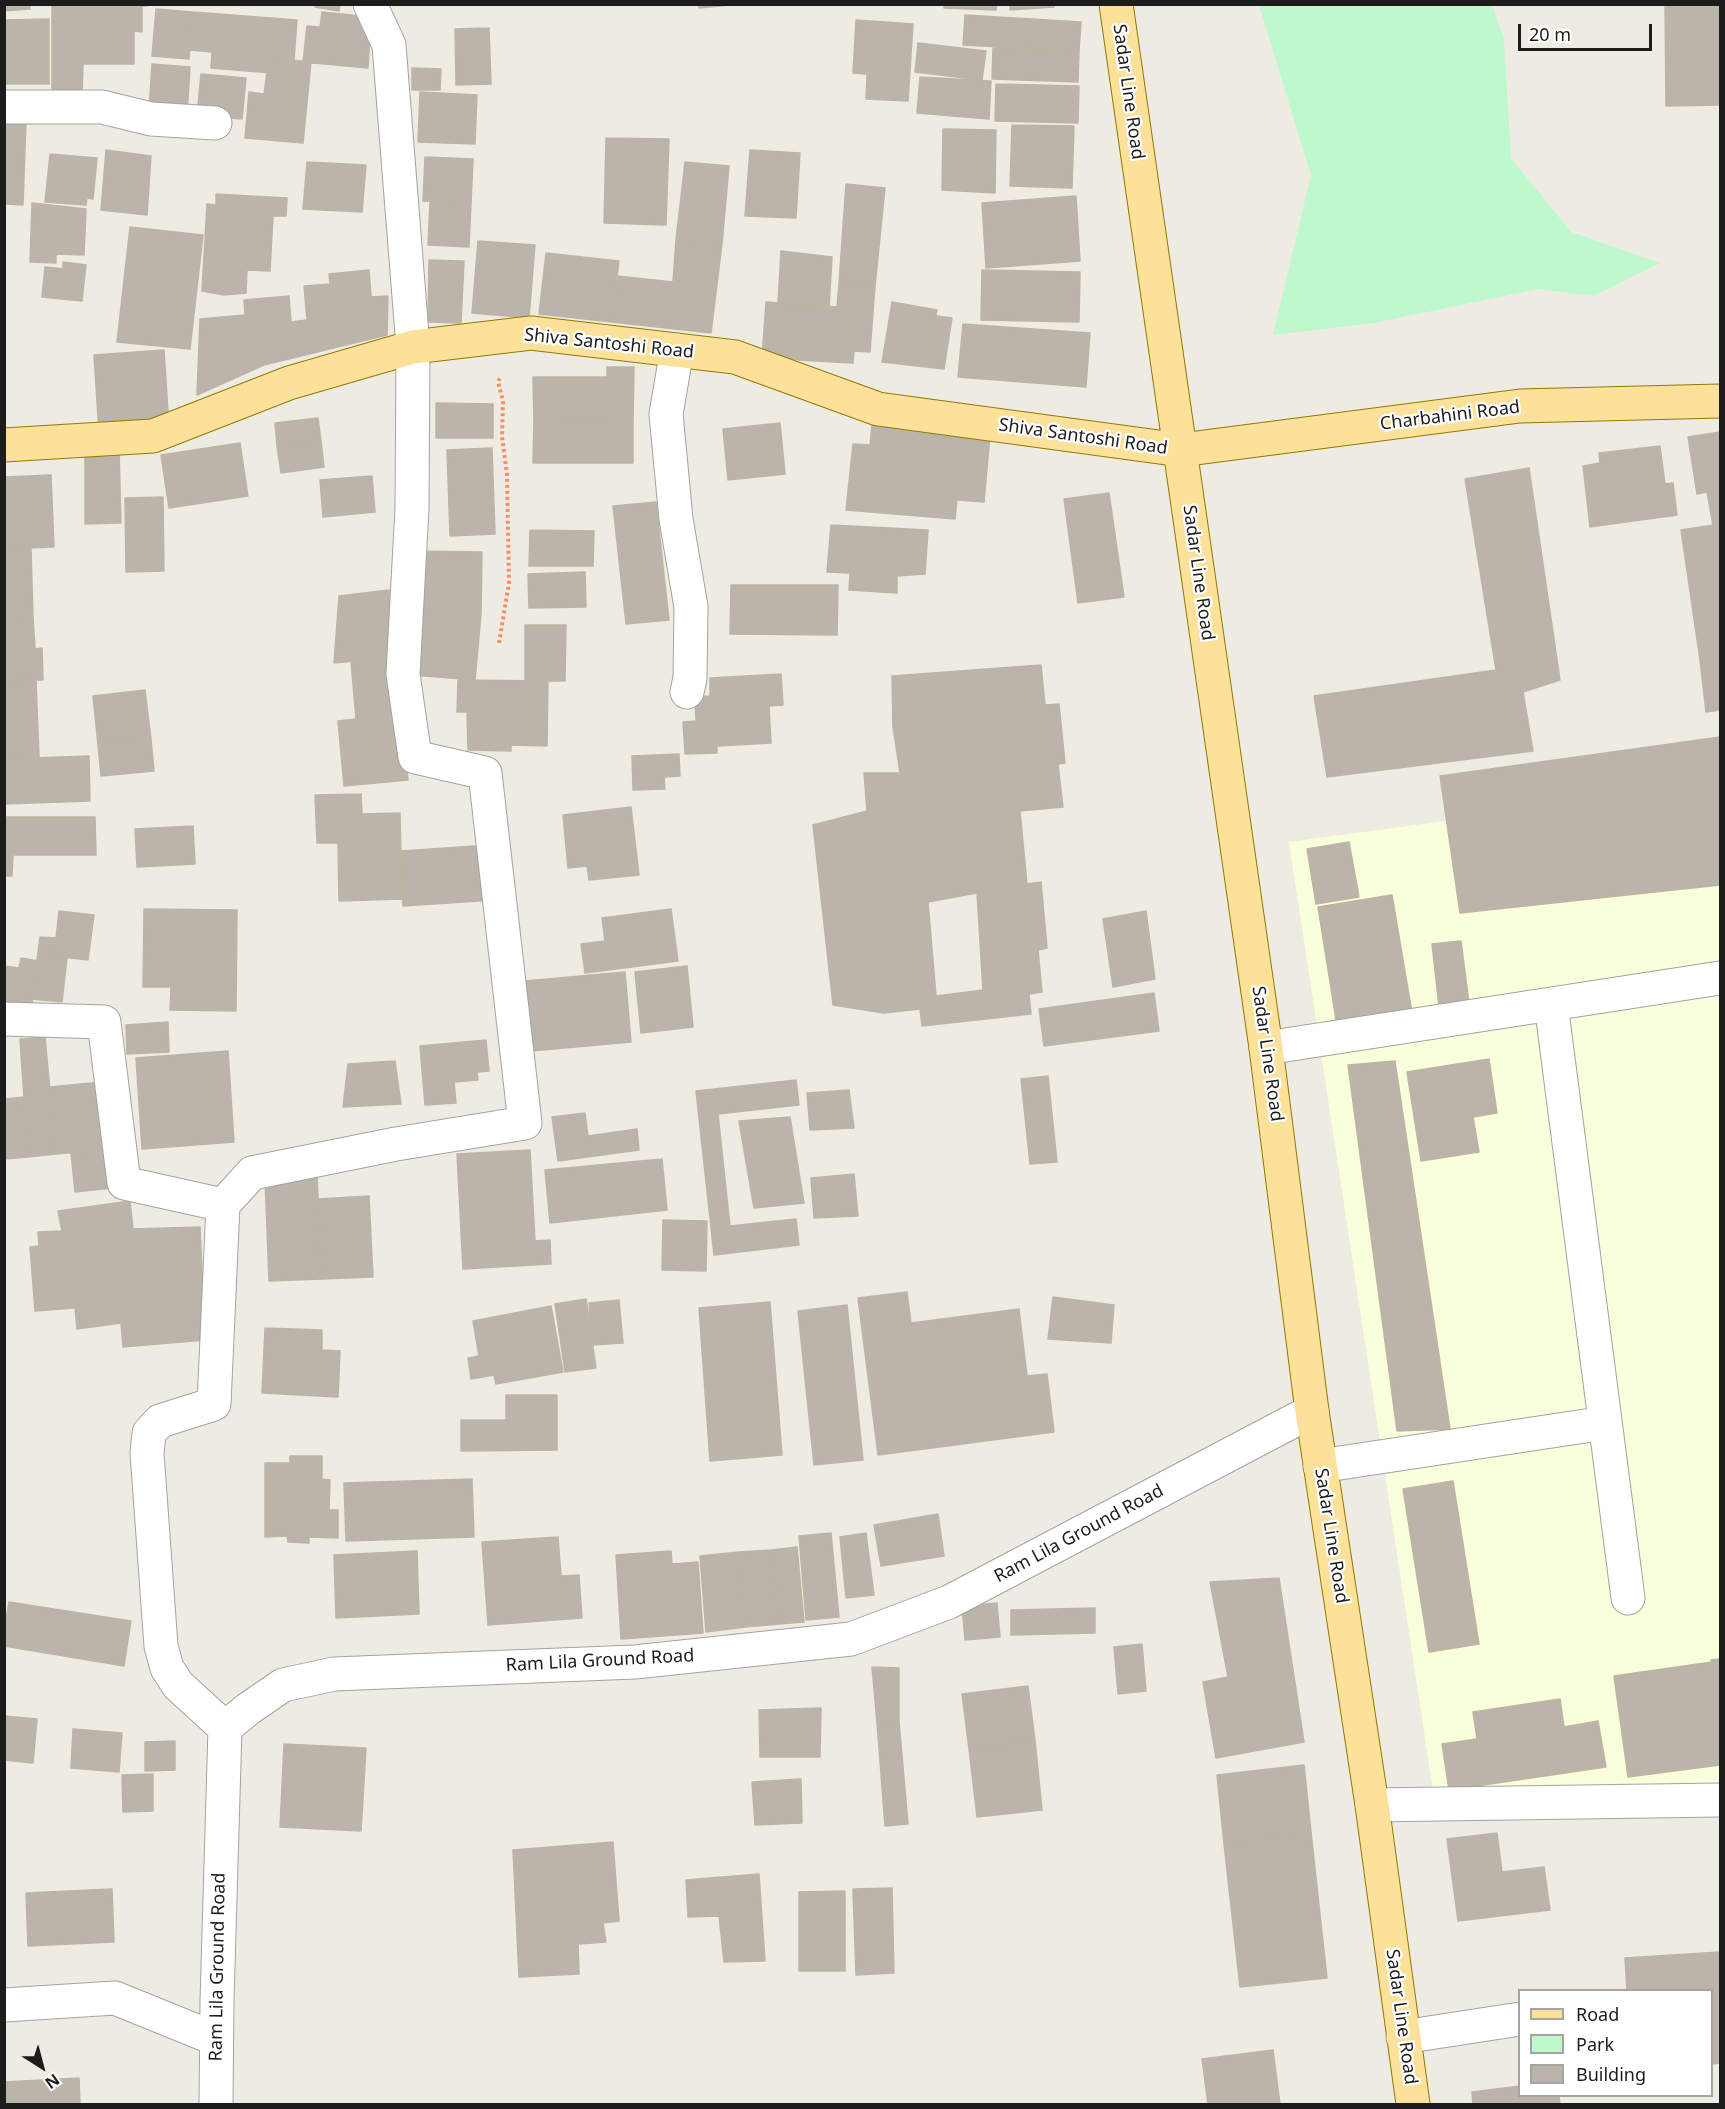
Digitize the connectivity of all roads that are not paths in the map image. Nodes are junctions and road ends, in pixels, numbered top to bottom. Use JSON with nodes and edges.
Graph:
{"nodes":[{"id":1,"x":370,"y":4,"type":"edge"},
{"id":2,"x":1116,"y":4,"type":"edge"},
{"id":3,"x":4,"y":107,"type":"edge"},
{"id":4,"x":215,"y":123,"type":"dead end"},
{"id":5,"x":413,"y":347,"type":"junction"},
{"id":6,"x":677,"y":350,"type":"junction"},
{"id":7,"x":1720,"y":401,"type":"edge"},
{"id":8,"x":4,"y":445,"type":"edge"},
{"id":9,"x":1181,"y":450,"type":"junction"},
{"id":10,"x":687,"y":692,"type":"dead end"},
{"id":11,"x":1720,"y":978,"type":"edge"},
{"id":12,"x":1551,"y":1004,"type":"junction"},
{"id":13,"x":4,"y":1019,"type":"edge"},
{"id":14,"x":1266,"y":1048,"type":"junction"},
{"id":15,"x":223,"y":1204,"type":"junction"},
{"id":16,"x":1312,"y":1411,"type":"junction"},
{"id":17,"x":1605,"y":1423,"type":"junction"},
{"id":18,"x":1320,"y":1466,"type":"junction"},
{"id":19,"x":1628,"y":1598,"type":"dead end"},
{"id":20,"x":225,"y":1728,"type":"junction"},
{"id":21,"x":1720,"y":1800,"type":"edge"},
{"id":22,"x":1372,"y":1805,"type":"junction"},
{"id":23,"x":4,"y":2004,"type":"edge"},
{"id":24,"x":1518,"y":2019,"type":"edge"},
{"id":25,"x":1403,"y":2037,"type":"junction"},
{"id":26,"x":216,"y":2039,"type":"junction"},
{"id":27,"x":216,"y":2104,"type":"edge"},
{"id":28,"x":1413,"y":2104,"type":"edge"}],
"edges":[{"from":1,"to":5,"type":"street"},
{"from":2,"to":9,"type":"main road","name":"Sadar Line Road"},
{"from":3,"to":4,"type":"street"},
{"from":5,"to":6,"type":"main road","name":"Shiva Santoshi Road"},
{"from":5,"to":8,"type":"main road","name":"Shiva Santoshi Road"},
{"from":5,"to":15,"type":"street"},
{"from":6,"to":9,"type":"main road","name":"Shiva Santoshi Road"},
{"from":6,"to":10,"type":"street"},
{"from":7,"to":9,"type":"main road","name":"Charbahini Road"},
{"from":9,"to":14,"type":"main road","name":"Sadar Line Road"},
{"from":11,"to":12,"type":"street"},
{"from":12,"to":14,"type":"street"},
{"from":12,"to":17,"type":"street"},
{"from":13,"to":15,"type":"street"},
{"from":14,"to":16,"type":"main road","name":"Sadar Line Road"},
{"from":15,"to":20,"type":"street"},
{"from":16,"to":18,"type":"main road","name":"Sadar Line Road"},
{"from":16,"to":20,"type":"street","name":"Ram Lila Ground Road"},
{"from":17,"to":18,"type":"street"},
{"from":17,"to":19,"type":"street"},
{"from":18,"to":22,"type":"main road","name":"Sadar Line Road"},
{"from":20,"to":26,"type":"street","name":"Ram Lila Ground Road"},
{"from":21,"to":22,"type":"street"},
{"from":22,"to":25,"type":"main road","name":"Sadar Line Road"},
{"from":23,"to":26,"type":"street"},
{"from":24,"to":25,"type":"street"},
{"from":25,"to":28,"type":"main road","name":"Sadar Line Road"},
{"from":26,"to":27,"type":"street","name":"Ram Lila Ground Road"}]}
